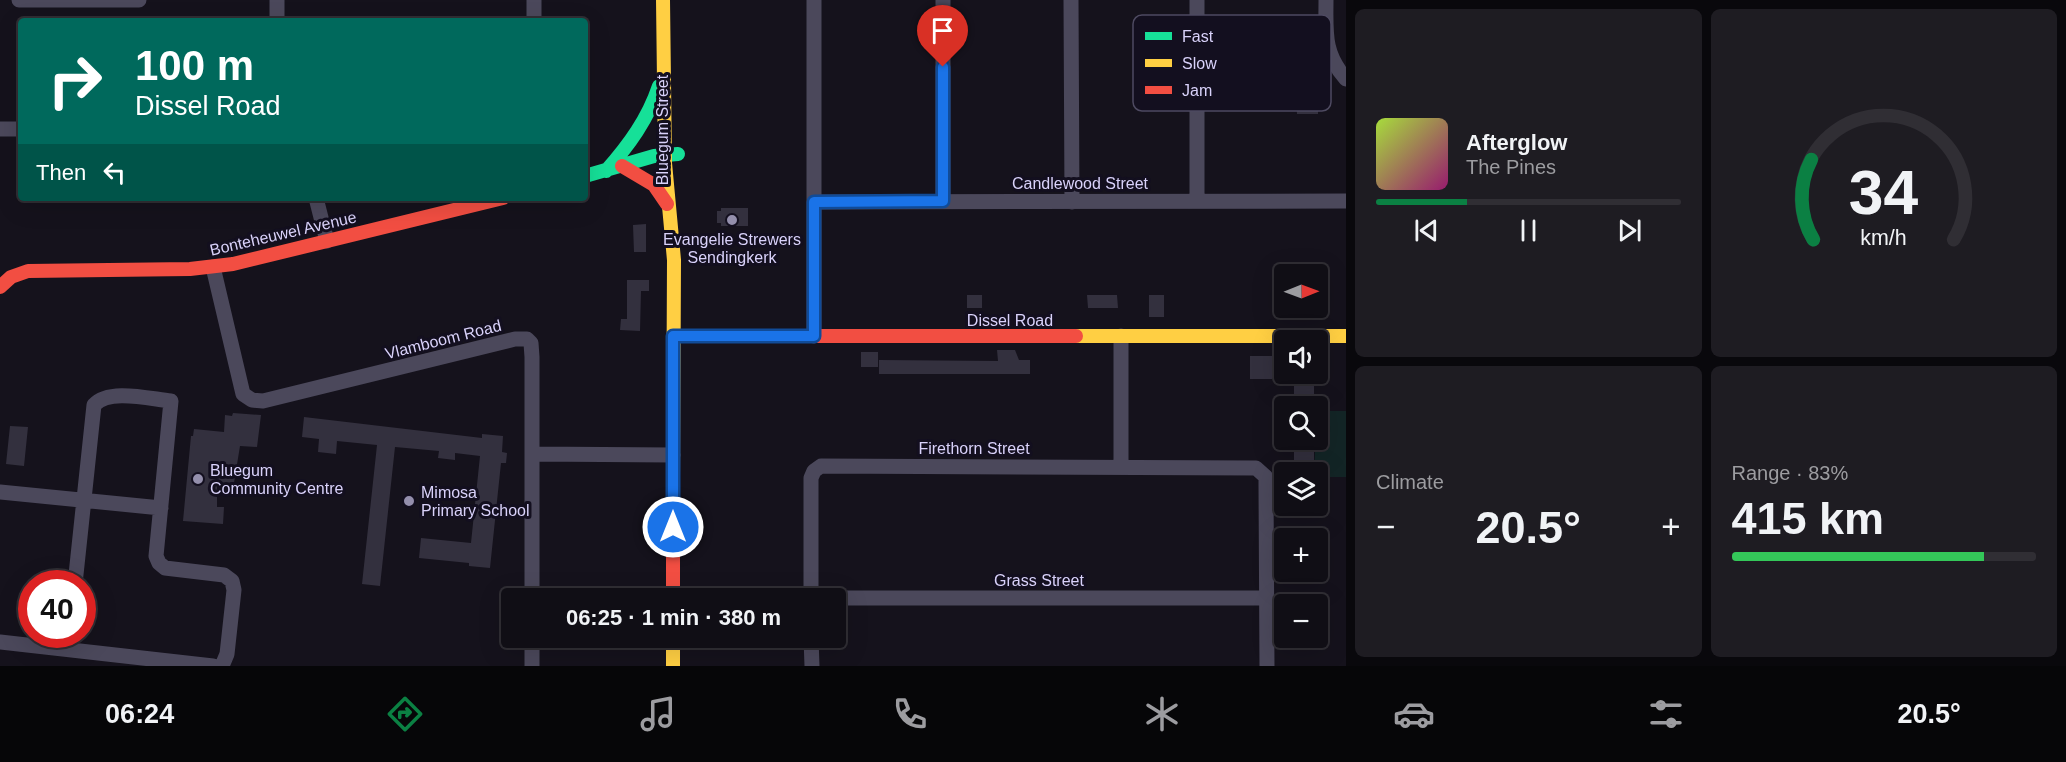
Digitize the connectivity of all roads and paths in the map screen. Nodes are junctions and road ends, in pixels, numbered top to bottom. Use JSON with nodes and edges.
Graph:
{"nodes":[{"id":1,"x":19,"y":0,"type":"edge"},
{"id":2,"x":139,"y":0,"type":"edge"},
{"id":3,"x":277,"y":0,"type":"edge"},
{"id":4,"x":534,"y":0,"type":"edge"},
{"id":5,"x":663,"y":0,"type":"edge"},
{"id":6,"x":813,"y":0,"type":"edge"},
{"id":7,"x":943,"y":0,"type":"edge"},
{"id":8,"x":1071,"y":0,"type":"edge"},
{"id":9,"x":277,"y":18,"type":"edge"},
{"id":10,"x":534,"y":18,"type":"edge"},
{"id":11,"x":1331,"y":56,"type":"edge"},
{"id":12,"x":664,"y":72,"type":"junction"},
{"id":13,"x":1346,"y":79,"type":"edge"},
{"id":14,"x":1197,"y":111,"type":"edge"},
{"id":15,"x":0,"y":129,"type":"edge"},
{"id":16,"x":18,"y":129,"type":"edge"},
{"id":17,"x":664,"y":155,"type":"junction"},
{"id":18,"x":622,"y":166,"type":"junction"},
{"id":19,"x":606,"y":171,"type":"junction"},
{"id":20,"x":588,"y":175,"type":"edge"},
{"id":21,"x":317,"y":201,"type":"edge"},
{"id":22,"x":491,"y":201,"type":"edge"},
{"id":23,"x":943,"y":201,"type":"junction"},
{"id":24,"x":1072,"y":201,"type":"junction"},
{"id":25,"x":1197,"y":201,"type":"junction"},
{"id":26,"x":1346,"y":201,"type":"edge"},
{"id":27,"x":814,"y":202,"type":"junction"},
{"id":28,"x":668,"y":208,"type":"junction"},
{"id":29,"x":327,"y":241,"type":"junction"},
{"id":30,"x":674,"y":260,"type":"junction"},
{"id":31,"x":213,"y":267,"type":"junction"},
{"id":32,"x":2,"y":279,"type":"edge"},
{"id":33,"x":673,"y":336,"type":"junction"},
{"id":34,"x":814,"y":336,"type":"junction"},
{"id":35,"x":1121,"y":336,"type":"junction"},
{"id":36,"x":1346,"y":336,"type":"edge"},
{"id":37,"x":532,"y":454,"type":"junction"},
{"id":38,"x":673,"y":455,"type":"junction"},
{"id":39,"x":1121,"y":466,"type":"junction"},
{"id":40,"x":0,"y":492,"type":"edge"},
{"id":41,"x":84,"y":500,"type":"junction"},
{"id":42,"x":161,"y":508,"type":"junction"},
{"id":43,"x":76,"y":570,"type":"edge"},
{"id":44,"x":532,"y":588,"type":"edge"},
{"id":45,"x":673,"y":588,"type":"edge"},
{"id":46,"x":811,"y":588,"type":"edge"},
{"id":47,"x":846,"y":598,"type":"edge"},
{"id":48,"x":1267,"y":598,"type":"junction"},
{"id":49,"x":0,"y":642,"type":"edge"},
{"id":50,"x":18,"y":642,"type":"edge"},
{"id":51,"x":96,"y":646,"type":"edge"},
{"id":52,"x":532,"y":648,"type":"edge"},
{"id":53,"x":673,"y":648,"type":"edge"},
{"id":54,"x":812,"y":648,"type":"edge"},
{"id":55,"x":213,"y":666,"type":"edge"},
{"id":56,"x":222,"y":666,"type":"edge"},
{"id":57,"x":532,"y":666,"type":"edge"},
{"id":58,"x":673,"y":666,"type":"edge"},
{"id":59,"x":812,"y":666,"type":"edge"},
{"id":60,"x":1267,"y":666,"type":"edge"}],
"edges":[{"from":1,"to":2,"type":"street"},
{"from":3,"to":9,"type":"street"},
{"from":4,"to":10,"type":"street"},
{"from":5,"to":12,"type":"street","name":"Bluegum Street"},
{"from":6,"to":27,"type":"street"},
{"from":7,"to":23,"type":"street"},
{"from":8,"to":24,"type":"street"},
{"from":11,"to":13,"type":"street"},
{"from":12,"to":17,"type":"street","name":"Bluegum Street"},
{"from":12,"to":19,"type":"street"},
{"from":14,"to":25,"type":"street"},
{"from":15,"to":16,"type":"street"},
{"from":17,"to":18,"type":"street"},
{"from":17,"to":28,"type":"street","name":"Bluegum Street"},
{"from":17,"to":30,"type":"street","name":"Bluegum Street"},
{"from":18,"to":19,"type":"street"},
{"from":18,"to":28,"type":"street"},
{"from":19,"to":20,"type":"street"},
{"from":21,"to":29,"type":"street"},
{"from":22,"to":29,"type":"street","name":"Bonteheuwel Avenue"},
{"from":23,"to":24,"type":"street","name":"Candlewood Street"},
{"from":23,"to":27,"type":"street","name":"Candlewood Street"},
{"from":24,"to":25,"type":"street","name":"Candlewood Street"},
{"from":25,"to":26,"type":"street","name":"Candlewood Street"},
{"from":27,"to":34,"type":"street"},
{"from":28,"to":30,"type":"street","name":"Bluegum Street"},
{"from":29,"to":31,"type":"street","name":"Bonteheuwel Avenue"},
{"from":30,"to":33,"type":"street","name":"Bluegum Street"},
{"from":31,"to":32,"type":"street","name":"Bonteheuwel Avenue"},
{"from":31,"to":37,"type":"street","name":"Vlamboom Road"},
{"from":33,"to":34,"type":"street","name":"Dissel Road"},
{"from":33,"to":38,"type":"street","name":"Bluegum Street"},
{"from":34,"to":35,"type":"street","name":"Dissel Road"},
{"from":35,"to":36,"type":"street","name":"Dissel Road"},
{"from":35,"to":39,"type":"street"},
{"from":37,"to":38,"type":"street"},
{"from":37,"to":44,"type":"street","name":"Vlamboom Road"},
{"from":38,"to":45,"type":"street","name":"Bluegum Street"},
{"from":39,"to":46,"type":"street","name":"Firethorn Street"},
{"from":39,"to":48,"type":"street","name":"Firethorn Street"},
{"from":40,"to":41,"type":"street"},
{"from":41,"to":42,"type":"street"},
{"from":41,"to":42,"type":"street"},
{"from":41,"to":43,"type":"street"},
{"from":42,"to":56,"type":"street"},
{"from":47,"to":48,"type":"street","name":"Grass Street"},
{"from":48,"to":60,"type":"street"},
{"from":49,"to":50,"type":"street"},
{"from":51,"to":55,"type":"street"},
{"from":52,"to":57,"type":"street"},
{"from":53,"to":58,"type":"street"},
{"from":54,"to":59,"type":"street"}]}
